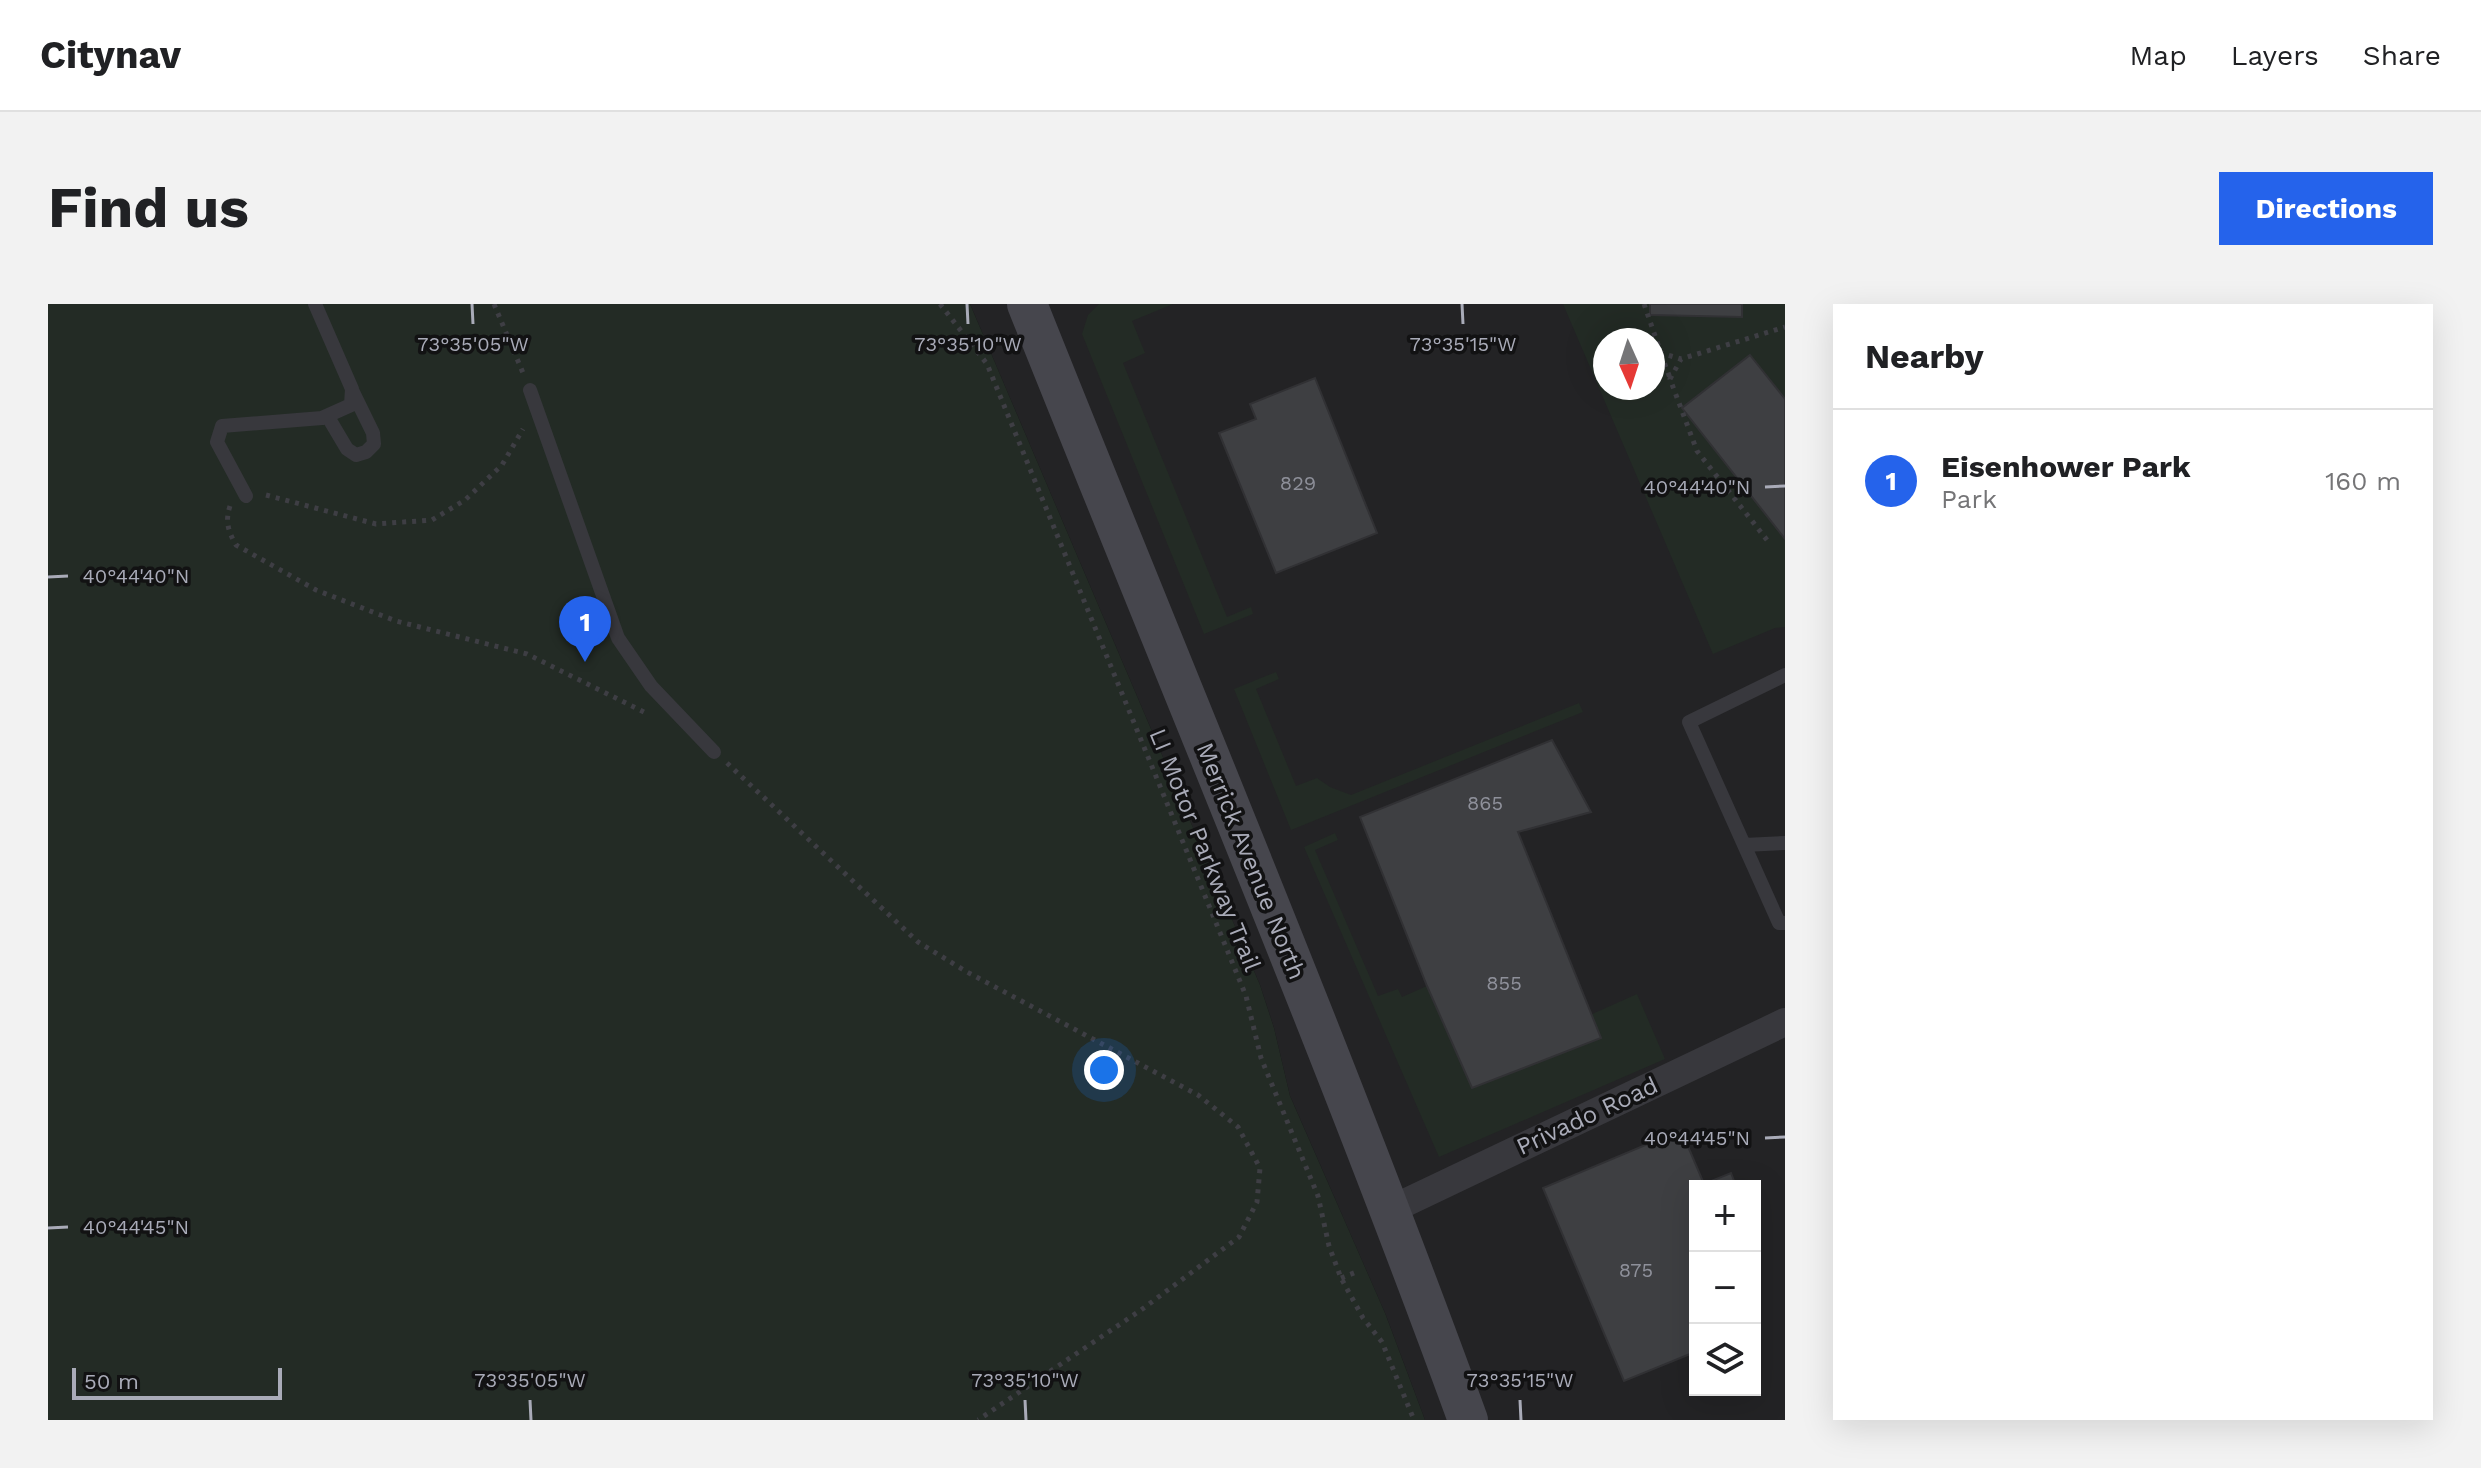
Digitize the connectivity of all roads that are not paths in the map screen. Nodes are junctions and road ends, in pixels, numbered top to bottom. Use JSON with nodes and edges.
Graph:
{"nodes":[{"id":1,"x":315,"y":304,"type":"edge"},
{"id":2,"x":1027,"y":304,"type":"edge"},
{"id":3,"x":352,"y":389,"type":"junction"},
{"id":4,"x":530,"y":390,"type":"road end"},
{"id":5,"x":328,"y":417,"type":"junction"},
{"id":6,"x":246,"y":496,"type":"road end"},
{"id":7,"x":1785,"y":675,"type":"edge"},
{"id":8,"x":714,"y":752,"type":"road end"},
{"id":9,"x":1785,"y":843,"type":"edge"},
{"id":10,"x":1744,"y":845,"type":"junction"},
{"id":11,"x":1785,"y":923,"type":"edge"},
{"id":12,"x":1785,"y":1022,"type":"edge"},
{"id":13,"x":1388,"y":1211,"type":"junction"},
{"id":14,"x":1468,"y":1420,"type":"edge"}],
"edges":[{"from":1,"to":3,"type":"lane"},
{"from":2,"to":13,"type":"main road","name":"Merrick Avenue North"},
{"from":3,"to":5,"type":"lane"},
{"from":3,"to":5,"type":"lane"},
{"from":4,"to":8,"type":"lane"},
{"from":5,"to":6,"type":"lane"},
{"from":7,"to":10,"type":"lane"},
{"from":9,"to":10,"type":"lane"},
{"from":10,"to":11,"type":"lane"},
{"from":12,"to":13,"type":"street","name":"Privado Road"},
{"from":13,"to":14,"type":"main road","name":"Merrick Avenue North"}]}
